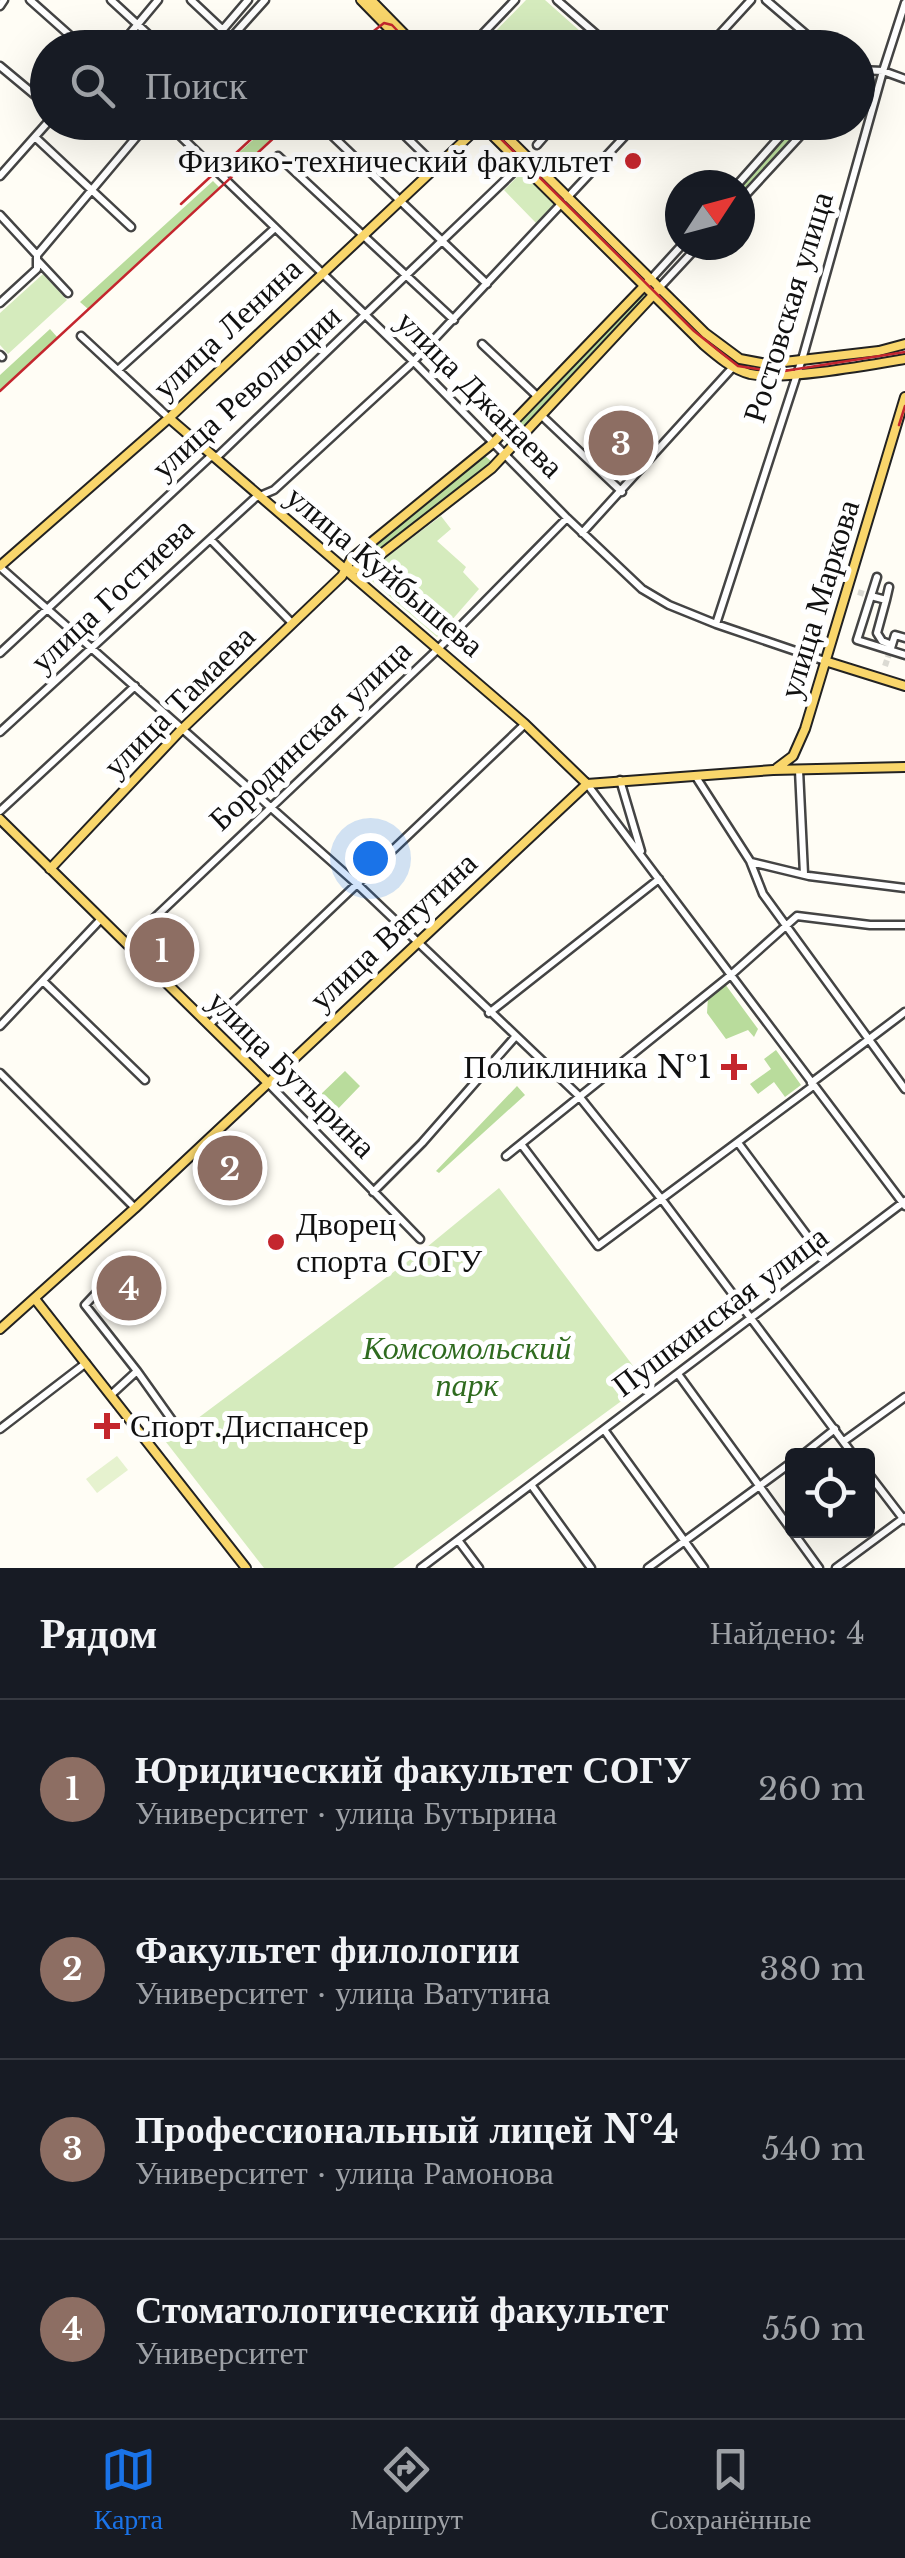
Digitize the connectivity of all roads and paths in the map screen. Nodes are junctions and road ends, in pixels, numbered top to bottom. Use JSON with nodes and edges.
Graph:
{"nodes":[{"id":1,"x":30,"y":0,"type":"edge"},
{"id":2,"x":111,"y":0,"type":"edge"},
{"id":3,"x":158,"y":0,"type":"edge"},
{"id":4,"x":191,"y":0,"type":"edge"},
{"id":5,"x":248,"y":0,"type":"edge"},
{"id":6,"x":265,"y":0,"type":"edge"},
{"id":7,"x":362,"y":0,"type":"edge"},
{"id":8,"x":371,"y":0,"type":"edge"},
{"id":9,"x":515,"y":0,"type":"edge"},
{"id":10,"x":557,"y":0,"type":"edge"},
{"id":11,"x":751,"y":0,"type":"edge"},
{"id":12,"x":766,"y":0,"type":"edge"},
{"id":13,"x":905,"y":3,"type":"edge"},
{"id":14,"x":138,"y":25,"type":"junction"},
{"id":15,"x":223,"y":29,"type":"joint"},
{"id":16,"x":64,"y":30,"type":"edge"},
{"id":17,"x":134,"y":30,"type":"edge"},
{"id":18,"x":143,"y":30,"type":"edge"},
{"id":19,"x":237,"y":30,"type":"edge"},
{"id":20,"x":391,"y":30,"type":"edge"},
{"id":21,"x":400,"y":30,"type":"edge"},
{"id":22,"x":486,"y":30,"type":"edge"},
{"id":23,"x":591,"y":30,"type":"edge"},
{"id":24,"x":724,"y":30,"type":"edge"},
{"id":25,"x":801,"y":30,"type":"edge"},
{"id":26,"x":0,"y":66,"type":"edge"},
{"id":27,"x":875,"y":71,"type":"edge"},
{"id":28,"x":883,"y":71,"type":"junction"},
{"id":29,"x":905,"y":78,"type":"edge"},
{"id":30,"x":30,"y":91,"type":"edge"},
{"id":31,"x":875,"y":99,"type":"edge"},
{"id":32,"x":33,"y":140,"type":"edge"},
{"id":33,"x":39,"y":140,"type":"edge"},
{"id":34,"x":133,"y":140,"type":"edge"},
{"id":35,"x":185,"y":140,"type":"edge"},
{"id":36,"x":337,"y":140,"type":"edge"},
{"id":37,"x":409,"y":140,"type":"edge"},
{"id":38,"x":466,"y":140,"type":"edge"},
{"id":39,"x":500,"y":140,"type":"edge"},
{"id":40,"x":501,"y":140,"type":"edge"},
{"id":41,"x":541,"y":140,"type":"edge"},
{"id":42,"x":621,"y":140,"type":"edge"},
{"id":43,"x":777,"y":140,"type":"edge"},
{"id":44,"x":796,"y":140,"type":"edge"},
{"id":45,"x":863,"y":140,"type":"edge"},
{"id":46,"x":537,"y":145,"type":"dead end"},
{"id":47,"x":278,"y":156,"type":"dead end"},
{"id":48,"x":522,"y":164,"type":"junction"},
{"id":49,"x":437,"y":167,"type":"junction"},
{"id":50,"x":750,"y":170,"type":"edge"},
{"id":51,"x":0,"y":176,"type":"edge"},
{"id":52,"x":755,"y":185,"type":"edge"},
{"id":53,"x":92,"y":188,"type":"junction"},
{"id":54,"x":400,"y":201,"type":"junction"},
{"id":55,"x":564,"y":201,"type":"junction"},
{"id":56,"x":0,"y":216,"type":"edge"},
{"id":57,"x":131,"y":227,"type":"dead end"},
{"id":58,"x":275,"y":228,"type":"junction"},
{"id":59,"x":362,"y":234,"type":"junction"},
{"id":60,"x":442,"y":242,"type":"junction"},
{"id":61,"x":668,"y":260,"type":"edge"},
{"id":62,"x":685,"y":260,"type":"edge"},
{"id":63,"x":37,"y":262,"type":"junction"},
{"id":64,"x":322,"y":274,"type":"junction"},
{"id":65,"x":407,"y":276,"type":"junction"},
{"id":66,"x":647,"y":283,"type":"junction"},
{"id":67,"x":487,"y":284,"type":"junction"},
{"id":68,"x":656,"y":292,"type":"junction"},
{"id":69,"x":68,"y":293,"type":"dead end"},
{"id":70,"x":0,"y":304,"type":"edge"},
{"id":71,"x":367,"y":316,"type":"junction"},
{"id":72,"x":454,"y":320,"type":"junction"},
{"id":73,"x":80,"y":336,"type":"dead end"},
{"id":74,"x":482,"y":344,"type":"dead end"},
{"id":75,"x":905,"y":344,"type":"edge"},
{"id":76,"x":801,"y":360,"type":"junction"},
{"id":77,"x":414,"y":361,"type":"junction"},
{"id":78,"x":905,"y":362,"type":"edge"},
{"id":79,"x":733,"y":367,"type":"junction"},
{"id":80,"x":118,"y":370,"type":"junction"},
{"id":81,"x":796,"y":373,"type":"junction"},
{"id":82,"x":538,"y":397,"type":"junction"},
{"id":83,"x":905,"y":397,"type":"edge"},
{"id":84,"x":905,"y":414,"type":"edge"},
{"id":85,"x":542,"y":416,"type":"junction"},
{"id":86,"x":169,"y":418,"type":"junction"},
{"id":87,"x":896,"y":432,"type":"junction"},
{"id":88,"x":493,"y":443,"type":"junction"},
{"id":89,"x":504,"y":456,"type":"junction"},
{"id":90,"x":213,"y":458,"type":"junction"},
{"id":91,"x":622,"y":492,"type":"junction"},
{"id":92,"x":258,"y":497,"type":"junction"},
{"id":93,"x":567,"y":518,"type":"junction"},
{"id":94,"x":582,"y":532,"type":"junction"},
{"id":95,"x":210,"y":540,"type":"junction"},
{"id":96,"x":0,"y":566,"type":"edge"},
{"id":97,"x":347,"y":571,"type":"junction"},
{"id":98,"x":877,"y":577,"type":"dead end"},
{"id":99,"x":890,"y":586,"type":"dead end"},
{"id":100,"x":871,"y":596,"type":"junction"},
{"id":101,"x":886,"y":600,"type":"junction"},
{"id":102,"x":49,"y":610,"type":"junction"},
{"id":103,"x":292,"y":622,"type":"junction"},
{"id":104,"x":716,"y":624,"type":"junction"},
{"id":105,"x":900,"y":636,"type":"edge"},
{"id":106,"x":891,"y":648,"type":"junction"},
{"id":107,"x":92,"y":649,"type":"junction"},
{"id":108,"x":438,"y":649,"type":"junction"},
{"id":109,"x":0,"y":653,"type":"edge"},
{"id":110,"x":905,"y":656,"type":"edge"},
{"id":111,"x":825,"y":661,"type":"junction"},
{"id":112,"x":885,"y":666,"type":"tunnel mouth"},
{"id":113,"x":882,"y":677,"type":"junction"},
{"id":114,"x":135,"y":686,"type":"junction"},
{"id":115,"x":905,"y":686,"type":"edge"},
{"id":116,"x":525,"y":724,"type":"junction"},
{"id":117,"x":183,"y":729,"type":"junction"},
{"id":118,"x":0,"y":732,"type":"edge"},
{"id":119,"x":799,"y":744,"type":"junction"},
{"id":120,"x":905,"y":767,"type":"edge"},
{"id":121,"x":804,"y":769,"type":"junction"},
{"id":122,"x":773,"y":770,"type":"junction"},
{"id":123,"x":696,"y":776,"type":"junction"},
{"id":124,"x":620,"y":780,"type":"junction"},
{"id":125,"x":587,"y":784,"type":"junction"},
{"id":126,"x":269,"y":807,"type":"junction"},
{"id":127,"x":0,"y":811,"type":"edge"},
{"id":128,"x":1,"y":822,"type":"edge"},
{"id":129,"x":644,"y":857,"type":"junction"},
{"id":130,"x":750,"y":862,"type":"junction"},
{"id":131,"x":50,"y":869,"type":"junction"},
{"id":132,"x":804,"y":874,"type":"junction"},
{"id":133,"x":659,"y":879,"type":"junction"},
{"id":134,"x":358,"y":885,"type":"junction"},
{"id":135,"x":905,"y":888,"type":"edge"},
{"id":136,"x":102,"y":918,"type":"junction"},
{"id":137,"x":905,"y":926,"type":"edge"},
{"id":138,"x":786,"y":927,"type":"junction"},
{"id":139,"x":420,"y":942,"type":"junction"},
{"id":140,"x":127,"y":944,"type":"junction"},
{"id":141,"x":732,"y":974,"type":"junction"},
{"id":142,"x":43,"y":980,"type":"junction"},
{"id":143,"x":905,"y":1012,"type":"edge"},
{"id":144,"x":489,"y":1013,"type":"junction"},
{"id":145,"x":209,"y":1025,"type":"junction"},
{"id":146,"x":0,"y":1026,"type":"edge"},
{"id":147,"x":515,"y":1036,"type":"junction"},
{"id":148,"x":868,"y":1038,"type":"junction"},
{"id":149,"x":0,"y":1073,"type":"edge"},
{"id":150,"x":145,"y":1080,"type":"dead end"},
{"id":151,"x":268,"y":1083,"type":"junction"},
{"id":152,"x":812,"y":1084,"type":"junction"},
{"id":153,"x":905,"y":1089,"type":"edge"},
{"id":154,"x":578,"y":1095,"type":"junction"},
{"id":155,"x":521,"y":1144,"type":"junction"},
{"id":156,"x":739,"y":1144,"type":"junction"},
{"id":157,"x":506,"y":1156,"type":"dead end"},
{"id":158,"x":373,"y":1192,"type":"junction"},
{"id":159,"x":663,"y":1200,"type":"junction"},
{"id":160,"x":904,"y":1203,"type":"edge"},
{"id":161,"x":135,"y":1208,"type":"junction"},
{"id":162,"x":420,"y":1238,"type":"dead end"},
{"id":163,"x":826,"y":1261,"type":"junction"},
{"id":164,"x":100,"y":1289,"type":"dead end"},
{"id":165,"x":35,"y":1299,"type":"junction"},
{"id":166,"x":751,"y":1319,"type":"junction"},
{"id":167,"x":0,"y":1329,"type":"edge"},
{"id":168,"x":87,"y":1362,"type":"junction"},
{"id":169,"x":137,"y":1372,"type":"junction"},
{"id":170,"x":678,"y":1374,"type":"junction"},
{"id":171,"x":112,"y":1394,"type":"junction"},
{"id":172,"x":905,"y":1397,"type":"edge"},
{"id":173,"x":174,"y":1422,"type":"dead end"},
{"id":174,"x":0,"y":1429,"type":"edge"},
{"id":175,"x":836,"y":1429,"type":"junction"},
{"id":176,"x":604,"y":1431,"type":"junction"},
{"id":177,"x":844,"y":1441,"type":"junction"},
{"id":178,"x":811,"y":1448,"type":"edge"},
{"id":179,"x":849,"y":1448,"type":"edge"},
{"id":180,"x":785,"y":1467,"type":"edge"},
{"id":181,"x":875,"y":1481,"type":"edge"},
{"id":182,"x":532,"y":1486,"type":"junction"},
{"id":183,"x":758,"y":1488,"type":"junction"},
{"id":184,"x":904,"y":1519,"type":"edge"},
{"id":185,"x":458,"y":1540,"type":"junction"},
{"id":186,"x":684,"y":1541,"type":"junction"},
{"id":187,"x":246,"y":1568,"type":"edge"},
{"id":188,"x":421,"y":1568,"type":"edge"},
{"id":189,"x":480,"y":1568,"type":"edge"},
{"id":190,"x":591,"y":1568,"type":"edge"},
{"id":191,"x":648,"y":1568,"type":"edge"},
{"id":192,"x":704,"y":1568,"type":"edge"},
{"id":193,"x":819,"y":1568,"type":"edge"},
{"id":194,"x":836,"y":1568,"type":"edge"}],
"edges":[{"from":1,"to":16,"type":"street"},
{"from":2,"to":14,"type":"street"},
{"from":3,"to":14,"type":"street"},
{"from":4,"to":15,"type":"street"},
{"from":5,"to":15,"type":"street"},
{"from":6,"to":19,"type":"street"},
{"from":7,"to":20,"type":"main road"},
{"from":8,"to":21,"type":"main road"},
{"from":9,"to":22,"type":"street"},
{"from":10,"to":23,"type":"street"},
{"from":11,"to":24,"type":"street"},
{"from":12,"to":25,"type":"street"},
{"from":13,"to":28,"type":"street","name":"Ростовская улица"},
{"from":14,"to":17,"type":"street"},
{"from":14,"to":18,"type":"street"},
{"from":26,"to":30,"type":"street"},
{"from":27,"to":28,"type":"street"},
{"from":28,"to":29,"type":"street"},
{"from":28,"to":31,"type":"street","name":"Ростовская улица"},
{"from":32,"to":51,"type":"street"},
{"from":33,"to":53,"type":"street"},
{"from":34,"to":53,"type":"street"},
{"from":35,"to":58,"type":"street","name":"улица Джанаева"},
{"from":36,"to":54,"type":"street"},
{"from":37,"to":49,"type":"street"},
{"from":38,"to":49,"type":"main road","name":"улица Ленина"},
{"from":39,"to":48,"type":"main road"},
{"from":40,"to":55,"type":"main road"},
{"from":41,"to":46,"type":"street"},
{"from":42,"to":55,"type":"street","name":"улица Гостиева"},
{"from":43,"to":50,"type":"street"},
{"from":44,"to":52,"type":"street"},
{"from":45,"to":76,"type":"street","name":"Ростовская улица"},
{"from":47,"to":59,"type":"street"},
{"from":48,"to":55,"type":"main road"},
{"from":48,"to":60,"type":"street","name":"улица Революции"},
{"from":49,"to":54,"type":"main road","name":"улица Ленина"},
{"from":53,"to":57,"type":"street"},
{"from":53,"to":63,"type":"street"},
{"from":54,"to":59,"type":"main road","name":"улица Ленина"},
{"from":54,"to":60,"type":"street"},
{"from":55,"to":66,"type":"main road"},
{"from":55,"to":67,"type":"street","name":"улица Гостиева"},
{"from":56,"to":63,"type":"street"},
{"from":58,"to":64,"type":"street","name":"улица Джанаева"},
{"from":58,"to":80,"type":"street"},
{"from":59,"to":64,"type":"main road","name":"улица Ленина"},
{"from":59,"to":65,"type":"street"},
{"from":60,"to":65,"type":"street","name":"улица Революции"},
{"from":60,"to":67,"type":"street"},
{"from":61,"to":66,"type":"street","name":"улица Тамаева"},
{"from":62,"to":68,"type":"street","name":"улица Тамаева"},
{"from":63,"to":69,"type":"street"},
{"from":63,"to":70,"type":"street"},
{"from":64,"to":71,"type":"street","name":"улица Джанаева"},
{"from":64,"to":86,"type":"main road","name":"улица Ленина"},
{"from":65,"to":71,"type":"street","name":"улица Революции"},
{"from":65,"to":72,"type":"street"},
{"from":66,"to":68,"type":"main road"},
{"from":66,"to":82,"type":"main road","name":"улица Тамаева"},
{"from":67,"to":72,"type":"street","name":"улица Гостиева"},
{"from":68,"to":76,"type":"main road"},
{"from":68,"to":79,"type":"main road"},
{"from":68,"to":85,"type":"main road","name":"улица Тамаева"},
{"from":71,"to":77,"type":"street","name":"улица Джанаева"},
{"from":71,"to":90,"type":"street","name":"улица Революции"},
{"from":72,"to":77,"type":"street","name":"улица Гостиева"},
{"from":73,"to":80,"type":"street","name":"улица Куйбышева"},
{"from":74,"to":82,"type":"street"},
{"from":75,"to":76,"type":"main road"},
{"from":76,"to":81,"type":"street","name":"Ростовская улица"},
{"from":77,"to":88,"type":"street","name":"улица Джанаева"},
{"from":77,"to":92,"type":"street","name":"улица Гостиева"},
{"from":78,"to":81,"type":"main road"},
{"from":79,"to":81,"type":"main road"},
{"from":79,"to":91,"type":"street"},
{"from":80,"to":86,"type":"street","name":"улица Куйбышева"},
{"from":81,"to":104,"type":"street","name":"Ростовская улица"},
{"from":82,"to":88,"type":"main road","name":"улица Тамаева"},
{"from":83,"to":87,"type":"main road","name":"улица Маркова"},
{"from":84,"to":87,"type":"main road","name":"улица Маркова"},
{"from":85,"to":89,"type":"main road","name":"улица Тамаева"},
{"from":85,"to":91,"type":"street"},
{"from":86,"to":90,"type":"main road","name":"улица Куйбышева"},
{"from":86,"to":96,"type":"main road","name":"улица Ленина"},
{"from":87,"to":111,"type":"main road","name":"улица Маркова"},
{"from":88,"to":89,"type":"street","name":"улица Джанаева"},
{"from":88,"to":97,"type":"main road","name":"улица Тамаева"},
{"from":89,"to":93,"type":"street","name":"улица Джанаева"},
{"from":89,"to":97,"type":"main road","name":"улица Тамаева"},
{"from":90,"to":92,"type":"main road","name":"улица Куйбышева"},
{"from":90,"to":102,"type":"street","name":"улица Революции"},
{"from":91,"to":94,"type":"street"},
{"from":92,"to":95,"type":"street","name":"улица Гостиева"},
{"from":92,"to":97,"type":"main road","name":"улица Куйбышева"},
{"from":93,"to":94,"type":"street","name":"улица Джанаева"},
{"from":93,"to":108,"type":"street","name":"Бородинская улица"},
{"from":94,"to":104,"type":"street","name":"улица Джанаева"},
{"from":95,"to":103,"type":"street"},
{"from":95,"to":107,"type":"street","name":"улица Гостиева"},
{"from":96,"to":102,"type":"street"},
{"from":97,"to":103,"type":"main road","name":"улица Тамаева"},
{"from":97,"to":108,"type":"main road","name":"улица Куйбышева"},
{"from":98,"to":100,"type":"street"},
{"from":99,"to":101,"type":"street"},
{"from":100,"to":101,"type":"street"},
{"from":100,"to":106,"type":"street"},
{"from":101,"to":106,"type":"street"},
{"from":102,"to":107,"type":"street"},
{"from":102,"to":109,"type":"street","name":"улица Революции"},
{"from":103,"to":117,"type":"main road","name":"улица Тамаева"},
{"from":104,"to":111,"type":"street","name":"улица Джанаева"},
{"from":105,"to":106,"type":"street"},
{"from":106,"to":110,"type":"street"},
{"from":107,"to":114,"type":"street"},
{"from":107,"to":118,"type":"street","name":"улица Гостиева"},
{"from":108,"to":116,"type":"main road","name":"улица Куйбышева"},
{"from":108,"to":126,"type":"street","name":"Бородинская улица"},
{"from":111,"to":113,"type":"main road","name":"улица Джанаева"},
{"from":111,"to":119,"type":"main road","name":"улица Маркова"},
{"from":112,"to":113,"type":"street"},
{"from":113,"to":115,"type":"main road","name":"улица Джанаева"},
{"from":114,"to":117,"type":"street"},
{"from":114,"to":127,"type":"street"},
{"from":116,"to":125,"type":"main road","name":"улица Куйбышева"},
{"from":116,"to":134,"type":"street"},
{"from":117,"to":126,"type":"street"},
{"from":117,"to":131,"type":"main road","name":"улица Тамаева"},
{"from":119,"to":121,"type":"main road"},
{"from":119,"to":122,"type":"main road","name":"улица Маркова"},
{"from":120,"to":121,"type":"main road"},
{"from":121,"to":122,"type":"main road"},
{"from":121,"to":132,"type":"street"},
{"from":122,"to":123,"type":"main road"},
{"from":123,"to":124,"type":"main road"},
{"from":123,"to":130,"type":"street"},
{"from":124,"to":125,"type":"main road"},
{"from":124,"to":129,"type":"street","name":"улица Куйбышева"},
{"from":125,"to":129,"type":"street","name":"улица Куйбышева"},
{"from":125,"to":139,"type":"main road","name":"улица Ватутина"},
{"from":126,"to":134,"type":"street"},
{"from":126,"to":140,"type":"street","name":"Бородинская улица"},
{"from":128,"to":131,"type":"main road","name":"улица Бутырина"},
{"from":129,"to":133,"type":"street","name":"улица Куйбышева"},
{"from":130,"to":132,"type":"street"},
{"from":130,"to":138,"type":"street"},
{"from":131,"to":136,"type":"main road","name":"улица Бутырина"},
{"from":132,"to":135,"type":"street"},
{"from":133,"to":141,"type":"street","name":"улица Куйбышева"},
{"from":133,"to":144,"type":"street"},
{"from":134,"to":139,"type":"street"},
{"from":134,"to":145,"type":"street"},
{"from":136,"to":140,"type":"main road","name":"улица Бутырина"},
{"from":136,"to":142,"type":"street"},
{"from":137,"to":138,"type":"street"},
{"from":138,"to":141,"type":"street"},
{"from":138,"to":148,"type":"street"},
{"from":139,"to":144,"type":"street"},
{"from":139,"to":151,"type":"main road","name":"улица Ватутина"},
{"from":140,"to":145,"type":"main road","name":"улица Бутырина"},
{"from":141,"to":152,"type":"street","name":"улица Куйбышева"},
{"from":141,"to":154,"type":"street"},
{"from":142,"to":146,"type":"street"},
{"from":142,"to":150,"type":"street"},
{"from":143,"to":148,"type":"street"},
{"from":144,"to":147,"type":"street"},
{"from":145,"to":151,"type":"main road","name":"улица Бутырина"},
{"from":147,"to":154,"type":"street"},
{"from":147,"to":158,"type":"street"},
{"from":148,"to":152,"type":"street"},
{"from":148,"to":153,"type":"street"},
{"from":149,"to":161,"type":"street"},
{"from":151,"to":158,"type":"street","name":"улица Бутырина"},
{"from":151,"to":161,"type":"main road","name":"улица Ватутина"},
{"from":152,"to":156,"type":"street"},
{"from":152,"to":160,"type":"street","name":"улица Куйбышева"},
{"from":154,"to":155,"type":"street"},
{"from":154,"to":159,"type":"street"},
{"from":155,"to":157,"type":"street"},
{"from":155,"to":159,"type":"street"},
{"from":156,"to":159,"type":"street"},
{"from":156,"to":163,"type":"street"},
{"from":158,"to":162,"type":"street","name":"улица Бутырина"},
{"from":159,"to":166,"type":"street"},
{"from":160,"to":163,"type":"street","name":"Пушкинская улица"},
{"from":161,"to":165,"type":"main road","name":"улица Ватутина"},
{"from":163,"to":166,"type":"street","name":"Пушкинская улица"},
{"from":164,"to":169,"type":"street"},
{"from":165,"to":167,"type":"main road","name":"улица Ватутина"},
{"from":165,"to":168,"type":"main road"},
{"from":166,"to":170,"type":"street","name":"Пушкинская улица"},
{"from":166,"to":175,"type":"street"},
{"from":168,"to":171,"type":"main road"},
{"from":168,"to":174,"type":"street"},
{"from":169,"to":171,"type":"street"},
{"from":169,"to":173,"type":"street"},
{"from":170,"to":176,"type":"street","name":"Пушкинская улица"},
{"from":170,"to":183,"type":"street"},
{"from":171,"to":187,"type":"main road"},
{"from":172,"to":177,"type":"street"},
{"from":175,"to":177,"type":"street"},
{"from":175,"to":178,"type":"street"},
{"from":176,"to":182,"type":"street","name":"Пушкинская улица"},
{"from":176,"to":186,"type":"street"},
{"from":177,"to":179,"type":"street"},
{"from":180,"to":183,"type":"street"},
{"from":181,"to":184,"type":"street"},
{"from":182,"to":185,"type":"street","name":"Пушкинская улица"},
{"from":182,"to":190,"type":"street"},
{"from":183,"to":186,"type":"street"},
{"from":183,"to":193,"type":"street"},
{"from":184,"to":194,"type":"street"},
{"from":185,"to":188,"type":"street","name":"Пушкинская улица"},
{"from":185,"to":189,"type":"street"},
{"from":186,"to":191,"type":"street"},
{"from":186,"to":192,"type":"street"}]}
